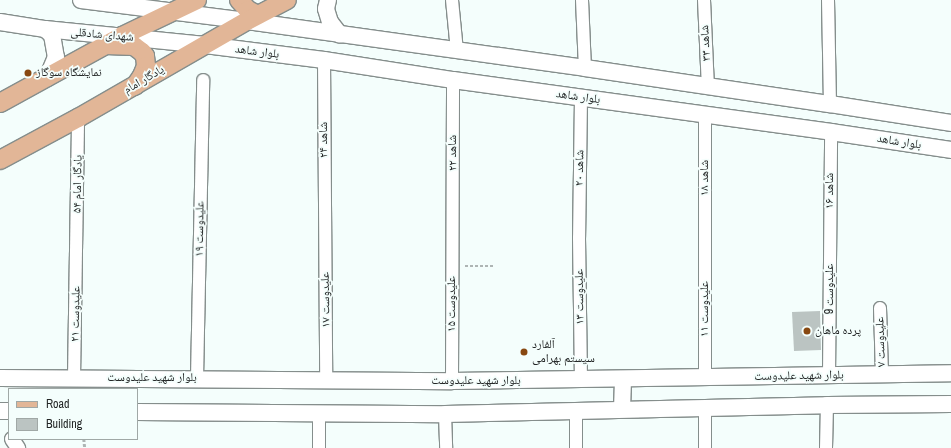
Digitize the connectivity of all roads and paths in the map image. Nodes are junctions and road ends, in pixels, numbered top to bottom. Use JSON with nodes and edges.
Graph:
{"nodes":[{"id":1,"x":81,"y":0,"type":"edge"},
{"id":2,"x":197,"y":0,"type":"edge"},
{"id":3,"x":239,"y":0,"type":"edge"},
{"id":4,"x":288,"y":0,"type":"edge"},
{"id":5,"x":328,"y":0,"type":"edge"},
{"id":6,"x":452,"y":0,"type":"edge"},
{"id":7,"x":582,"y":0,"type":"edge"},
{"id":8,"x":704,"y":0,"type":"edge"},
{"id":9,"x":828,"y":0,"type":"edge"},
{"id":10,"x":175,"y":12,"type":"junction"},
{"id":11,"x":253,"y":18,"type":"junction"},
{"id":12,"x":0,"y":22,"type":"edge"},
{"id":13,"x":45,"y":29,"type":"junction"},
{"id":14,"x":340,"y":34,"type":"junction"},
{"id":15,"x":122,"y":36,"type":"junction"},
{"id":16,"x":205,"y":45,"type":"junction"},
{"id":17,"x":105,"y":46,"type":"junction"},
{"id":18,"x":457,"y":51,"type":"junction"},
{"id":19,"x":324,"y":60,"type":"junction"},
{"id":20,"x":585,"y":68,"type":"junction"},
{"id":21,"x":47,"y":78,"type":"junction"},
{"id":22,"x":204,"y":80,"type":"dead end"},
{"id":23,"x":453,"y":80,"type":"junction"},
{"id":24,"x":135,"y":86,"type":"junction"},
{"id":25,"x":708,"y":87,"type":"junction"},
{"id":26,"x":581,"y":98,"type":"junction"},
{"id":27,"x":0,"y":103,"type":"edge"},
{"id":28,"x":830,"y":104,"type":"junction"},
{"id":29,"x":705,"y":115,"type":"junction"},
{"id":30,"x":78,"y":118,"type":"junction"},
{"id":31,"x":951,"y":123,"type":"edge"},
{"id":32,"x":831,"y":132,"type":"junction"},
{"id":33,"x":951,"y":150,"type":"edge"},
{"id":34,"x":0,"y":160,"type":"edge"},
{"id":35,"x":324,"y":221,"type":"joint"},
{"id":36,"x":452,"y":226,"type":"joint"},
{"id":37,"x":579,"y":238,"type":"joint"},
{"id":38,"x":705,"y":240,"type":"joint"},
{"id":39,"x":77,"y":249,"type":"joint"},
{"id":40,"x":830,"y":250,"type":"joint"},
{"id":41,"x":452,"y":266,"type":"junction"},
{"id":42,"x":496,"y":266,"type":"dead end"},
{"id":43,"x":880,"y":308,"type":"dead end"},
{"id":44,"x":951,"y":374,"type":"edge"},
{"id":45,"x":882,"y":375,"type":"junction"},
{"id":46,"x":829,"y":376,"type":"junction"},
{"id":47,"x":0,"y":378,"type":"edge"},
{"id":48,"x":74,"y":378,"type":"junction"},
{"id":49,"x":197,"y":378,"type":"junction"},
{"id":50,"x":706,"y":378,"type":"junction"},
{"id":51,"x":581,"y":379,"type":"junction"},
{"id":52,"x":623,"y":379,"type":"junction"},
{"id":53,"x":326,"y":380,"type":"junction"},
{"id":54,"x":452,"y":381,"type":"junction"},
{"id":55,"x":951,"y":404,"type":"edge"},
{"id":56,"x":827,"y":405,"type":"junction"},
{"id":57,"x":705,"y":407,"type":"junction"},
{"id":58,"x":622,"y":409,"type":"junction"},
{"id":59,"x":576,"y":410,"type":"junction"},
{"id":60,"x":138,"y":412,"type":"edge"},
{"id":61,"x":319,"y":414,"type":"junction"},
{"id":62,"x":445,"y":414,"type":"junction"},
{"id":63,"x":319,"y":448,"type":"edge"},
{"id":64,"x":446,"y":448,"type":"edge"},
{"id":65,"x":576,"y":448,"type":"edge"},
{"id":66,"x":705,"y":448,"type":"edge"},
{"id":67,"x":826,"y":448,"type":"edge"}],
"edges":[{"from":1,"to":10,"type":"main road"},
{"from":2,"to":10,"type":"main road"},
{"from":3,"to":11,"type":"main road"},
{"from":4,"to":11,"type":"main road","name":"یادگار امام"},
{"from":5,"to":14,"type":"main road"},
{"from":6,"to":18,"type":"street"},
{"from":7,"to":20,"type":"street"},
{"from":8,"to":25,"type":"street","name":"شاهد ۳۳"},
{"from":9,"to":28,"type":"street"},
{"from":10,"to":11,"type":"main road"},
{"from":10,"to":15,"type":"main road"},
{"from":11,"to":14,"type":"main road"},
{"from":11,"to":16,"type":"main road","name":"یادگار امام"},
{"from":12,"to":13,"type":"main road","name":"شهدای شادقلی"},
{"from":13,"to":15,"type":"main road","name":"شهدای شادقلی"},
{"from":13,"to":21,"type":"main road"},
{"from":14,"to":18,"type":"main road"},
{"from":15,"to":16,"type":"main road","name":"شهدای شادقلی"},
{"from":15,"to":17,"type":"main road"},
{"from":16,"to":19,"type":"main road","name":"بلوار شاهد"},
{"from":16,"to":24,"type":"main road","name":"یادگار امام"},
{"from":17,"to":21,"type":"main road"},
{"from":17,"to":24,"type":"main road"},
{"from":18,"to":20,"type":"main road"},
{"from":19,"to":23,"type":"main road","name":"بلوار شاهد"},
{"from":19,"to":35,"type":"street","name":"شاهد ۲۴"},
{"from":20,"to":25,"type":"main road"},
{"from":21,"to":27,"type":"main road"},
{"from":22,"to":49,"type":"street","name":"علیدوست ۱۹"},
{"from":23,"to":26,"type":"main road","name":"بلوار شاهد"},
{"from":23,"to":36,"type":"street","name":"شاهد ۲۲"},
{"from":24,"to":30,"type":"main road","name":"یادگار امام"},
{"from":25,"to":28,"type":"main road"},
{"from":26,"to":29,"type":"main road","name":"بلوار شاهد"},
{"from":26,"to":37,"type":"street","name":"شاهد ۲۰"},
{"from":28,"to":31,"type":"main road"},
{"from":29,"to":32,"type":"main road","name":"بلوار شاهد"},
{"from":29,"to":38,"type":"street","name":"شاهد ۱۸"},
{"from":30,"to":34,"type":"main road","name":"یادگار امام"},
{"from":30,"to":39,"type":"street","name":"یادگار امام ۵۴"},
{"from":32,"to":33,"type":"main road","name":"بلوار شاهد"},
{"from":32,"to":40,"type":"street","name":"شاهد ۱۶"},
{"from":35,"to":53,"type":"street","name":"علیدوست ۱۷"},
{"from":36,"to":41,"type":"street","name":"علیدوست ۱۵"},
{"from":37,"to":51,"type":"street","name":"علیدوست ۱۳"},
{"from":38,"to":50,"type":"street","name":"علیدوست ۱۱"},
{"from":39,"to":48,"type":"street","name":"علیدوست ۲۱"},
{"from":40,"to":46,"type":"street","name":"علیدوست 9"},
{"from":41,"to":42,"type":"path"},
{"from":41,"to":54,"type":"street","name":"علیدوست ۱۵"},
{"from":43,"to":45,"type":"street","name":"علیدوست ۷"},
{"from":44,"to":45,"type":"main road","name":"بلوار شهید علیدوست"},
{"from":45,"to":46,"type":"main road","name":"بلوار شهید علیدوست"},
{"from":46,"to":50,"type":"main road","name":"بلوار شهید علیدوست"},
{"from":47,"to":48,"type":"main road","name":"بلوار شهید علیدوست"},
{"from":48,"to":49,"type":"main road","name":"بلوار شهید علیدوست"},
{"from":49,"to":53,"type":"main road","name":"بلوار شهید علیدوست"},
{"from":50,"to":52,"type":"main road","name":"بلوار شهید علیدوست"},
{"from":51,"to":52,"type":"main road","name":"بلوار شهید علیدوست"},
{"from":51,"to":54,"type":"main road","name":"بلوار شهید علیدوست"},
{"from":52,"to":58,"type":"main road"},
{"from":53,"to":54,"type":"main road","name":"بلوار شهید علیدوست"},
{"from":55,"to":56,"type":"main road"},
{"from":56,"to":57,"type":"main road"},
{"from":56,"to":67,"type":"street"},
{"from":57,"to":58,"type":"main road"},
{"from":57,"to":66,"type":"street"},
{"from":58,"to":59,"type":"main road"},
{"from":59,"to":62,"type":"main road"},
{"from":59,"to":65,"type":"street"},
{"from":60,"to":61,"type":"main road"},
{"from":61,"to":62,"type":"main road"},
{"from":61,"to":63,"type":"street"},
{"from":62,"to":64,"type":"street"}]}
